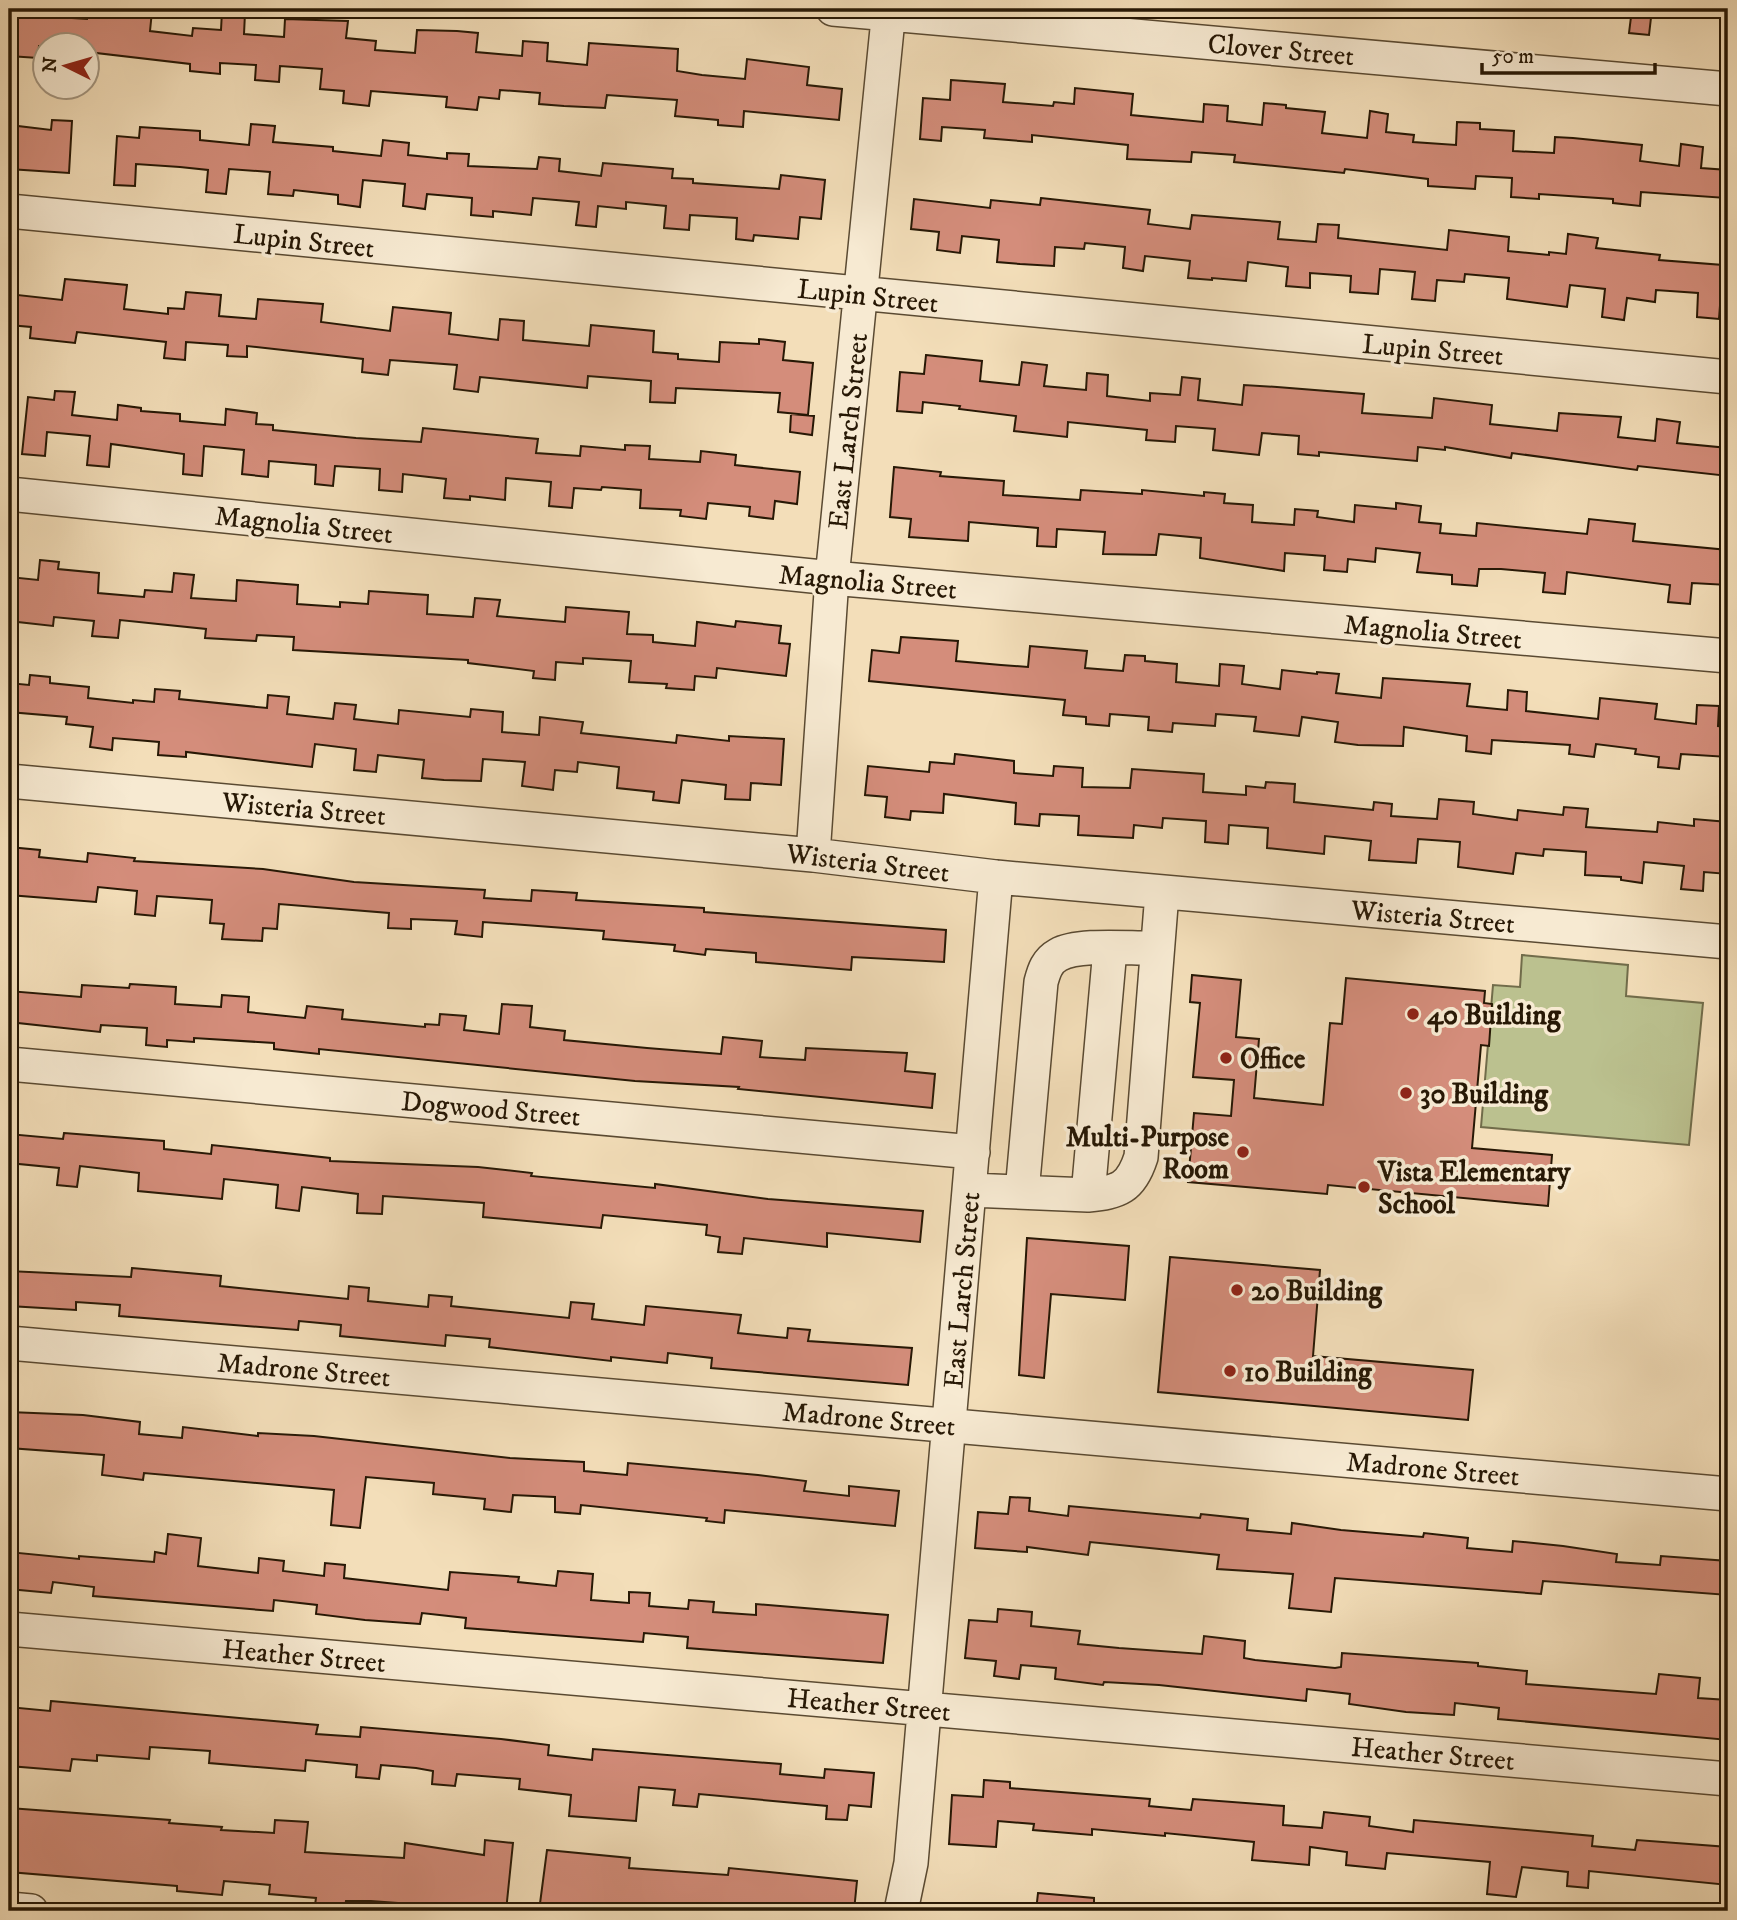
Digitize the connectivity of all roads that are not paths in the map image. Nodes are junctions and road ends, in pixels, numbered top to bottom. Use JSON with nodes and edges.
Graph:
{"nodes":[{"id":1,"x":833,"y":9,"type":"edge"},
{"id":2,"x":889,"y":11,"type":"edge"},
{"id":3,"x":1728,"y":89,"type":"edge"},
{"id":4,"x":9,"y":211,"type":"edge"},
{"id":5,"x":860,"y":294,"type":"junction"},
{"id":6,"x":1728,"y":377,"type":"edge"},
{"id":7,"x":9,"y":495,"type":"edge"},
{"id":8,"x":832,"y":578,"type":"junction"},
{"id":9,"x":1728,"y":656,"type":"edge"},
{"id":10,"x":9,"y":781,"type":"edge"},
{"id":11,"x":813,"y":855,"type":"junction"},
{"id":12,"x":996,"y":877,"type":"junction"},
{"id":13,"x":1162,"y":893,"type":"junction"},
{"id":14,"x":1728,"y":942,"type":"edge"},
{"id":15,"x":1157,"y":948,"type":"junction"},
{"id":16,"x":1110,"y":949,"type":"junction"},
{"id":17,"x":9,"y":1064,"type":"edge"},
{"id":18,"x":973,"y":1152,"type":"junction"},
{"id":19,"x":970,"y":1190,"type":"junction"},
{"id":20,"x":1022,"y":1192,"type":"junction"},
{"id":21,"x":1088,"y":1195,"type":"junction"},
{"id":22,"x":9,"y":1343,"type":"edge"},
{"id":23,"x":949,"y":1425,"type":"junction"},
{"id":24,"x":1728,"y":1494,"type":"edge"},
{"id":25,"x":9,"y":1629,"type":"edge"},
{"id":26,"x":925,"y":1709,"type":"junction"},
{"id":27,"x":1728,"y":1779,"type":"edge"},
{"id":28,"x":9,"y":1909,"type":"edge"},
{"id":29,"x":31,"y":1911,"type":"edge"},
{"id":30,"x":901,"y":1911,"type":"edge"}],
"edges":[{"from":1,"to":2,"type":"street","name":"Clover Street"},
{"from":2,"to":3,"type":"street","name":"Clover Street"},
{"from":2,"to":5,"type":"street","name":"East Larch Street"},
{"from":4,"to":5,"type":"street","name":"Lupin Street"},
{"from":5,"to":6,"type":"street","name":"Lupin Street"},
{"from":5,"to":8,"type":"street","name":"East Larch Street"},
{"from":7,"to":8,"type":"street","name":"Magnolia Street"},
{"from":8,"to":9,"type":"street","name":"Magnolia Street"},
{"from":8,"to":11,"type":"street","name":"East Larch Street"},
{"from":10,"to":11,"type":"street","name":"Wisteria Street"},
{"from":11,"to":12,"type":"street","name":"Wisteria Street"},
{"from":12,"to":13,"type":"street","name":"Wisteria Street"},
{"from":12,"to":18,"type":"street","name":"East Larch Street"},
{"from":13,"to":14,"type":"street","name":"Wisteria Street"},
{"from":13,"to":15,"type":"street"},
{"from":15,"to":16,"type":"street"},
{"from":15,"to":21,"type":"street"},
{"from":16,"to":20,"type":"street"},
{"from":16,"to":21,"type":"street"},
{"from":17,"to":18,"type":"street","name":"Dogwood Street"},
{"from":18,"to":19,"type":"street","name":"East Larch Street"},
{"from":19,"to":20,"type":"street"},
{"from":19,"to":23,"type":"street","name":"East Larch Street"},
{"from":20,"to":21,"type":"street"},
{"from":22,"to":23,"type":"street","name":"Madrone Street"},
{"from":23,"to":24,"type":"street","name":"Madrone Street"},
{"from":23,"to":26,"type":"street","name":"East Larch Street"},
{"from":25,"to":26,"type":"street","name":"Heather Street"},
{"from":26,"to":27,"type":"street","name":"Heather Street"},
{"from":26,"to":30,"type":"street","name":"East Larch Street"},
{"from":28,"to":29,"type":"street"}]}
